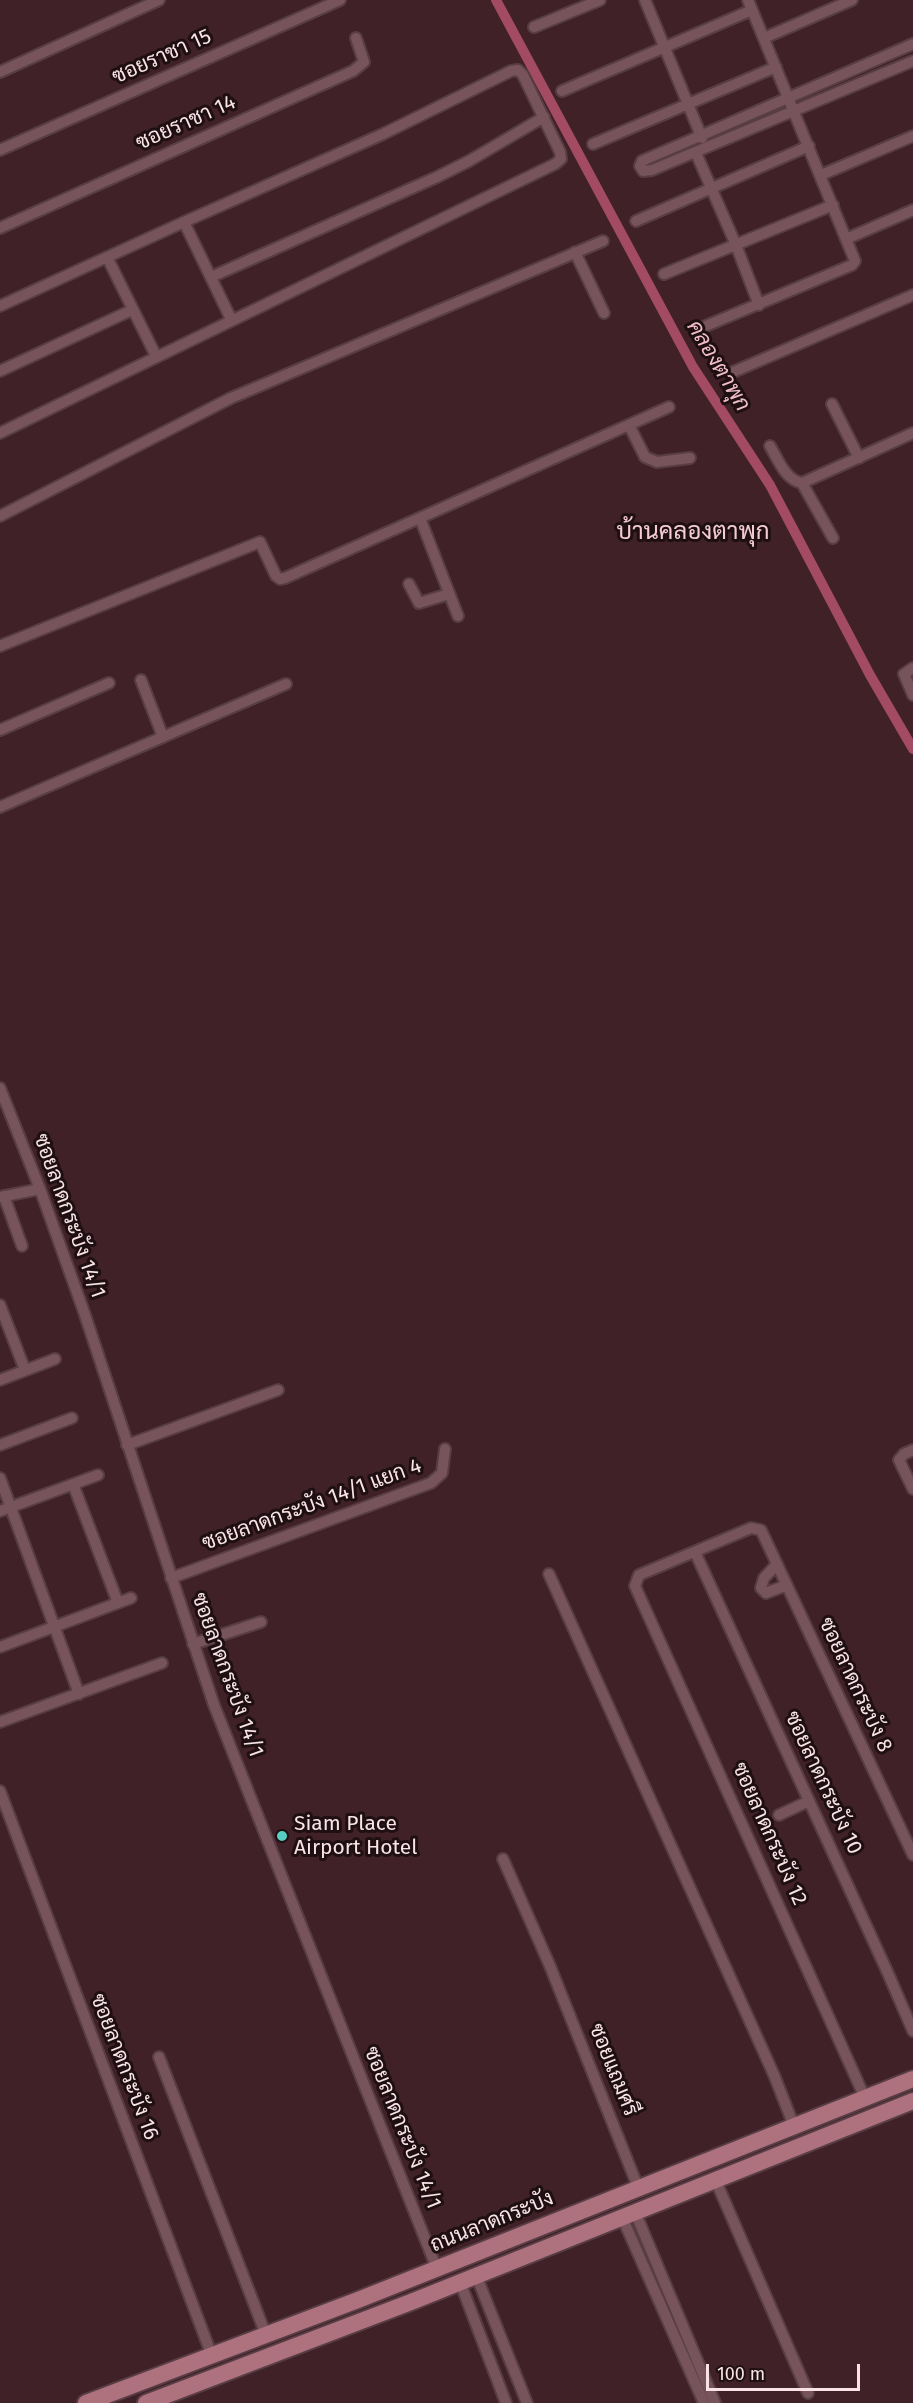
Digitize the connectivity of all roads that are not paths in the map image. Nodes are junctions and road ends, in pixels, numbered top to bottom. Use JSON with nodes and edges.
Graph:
{"nodes":[{"id":1,"x":159,"y":0,"type":"edge"},
{"id":2,"x":340,"y":0,"type":"edge"},
{"id":3,"x":600,"y":0,"type":"edge"},
{"id":4,"x":645,"y":0,"type":"edge"},
{"id":5,"x":852,"y":0,"type":"edge"},
{"id":6,"x":750,"y":5,"type":"edge"},
{"id":7,"x":534,"y":27,"type":"dead end"},
{"id":8,"x":356,"y":38,"type":"dead end"},
{"id":9,"x":764,"y":38,"type":"junction"},
{"id":10,"x":913,"y":44,"type":"edge"},
{"id":11,"x":665,"y":46,"type":"junction"},
{"id":12,"x":913,"y":61,"type":"edge"},
{"id":13,"x":776,"y":67,"type":"junction"},
{"id":14,"x":0,"y":72,"type":"edge"},
{"id":15,"x":562,"y":91,"type":"dead end"},
{"id":16,"x":789,"y":97,"type":"junction"},
{"id":17,"x":688,"y":103,"type":"junction"},
{"id":18,"x":795,"y":111,"type":"junction"},
{"id":19,"x":544,"y":117,"type":"junction"},
{"id":20,"x":701,"y":134,"type":"junction"},
{"id":21,"x":913,"y":136,"type":"edge"},
{"id":22,"x":593,"y":144,"type":"dead end"},
{"id":23,"x":809,"y":146,"type":"junction"},
{"id":24,"x":706,"y":148,"type":"junction"},
{"id":25,"x":0,"y":150,"type":"edge"},
{"id":26,"x":696,"y":153,"type":"junction"},
{"id":27,"x":821,"y":175,"type":"junction"},
{"id":28,"x":711,"y":188,"type":"junction"},
{"id":29,"x":832,"y":205,"type":"junction"},
{"id":30,"x":913,"y":210,"type":"edge"},
{"id":31,"x":636,"y":221,"type":"dead end"},
{"id":32,"x":184,"y":222,"type":"junction"},
{"id":33,"x":0,"y":228,"type":"edge"},
{"id":34,"x":846,"y":239,"type":"junction"},
{"id":35,"x":603,"y":241,"type":"dead end"},
{"id":36,"x":736,"y":245,"type":"junction"},
{"id":37,"x":575,"y":252,"type":"junction"},
{"id":38,"x":107,"y":257,"type":"junction"},
{"id":39,"x":664,"y":274,"type":"dead end"},
{"id":40,"x":211,"y":277,"type":"junction"},
{"id":41,"x":913,"y":295,"type":"edge"},
{"id":42,"x":759,"y":305,"type":"junction"},
{"id":43,"x":0,"y":306,"type":"edge"},
{"id":44,"x":132,"y":310,"type":"junction"},
{"id":45,"x":604,"y":313,"type":"dead end"},
{"id":46,"x":231,"y":319,"type":"junction"},
{"id":47,"x":696,"y":330,"type":"dead end"},
{"id":48,"x":156,"y":356,"type":"junction"},
{"id":49,"x":0,"y":371,"type":"edge"},
{"id":50,"x":733,"y":372,"type":"dead end"},
{"id":51,"x":832,"y":404,"type":"dead end"},
{"id":52,"x":669,"y":407,"type":"dead end"},
{"id":53,"x":628,"y":425,"type":"junction"},
{"id":54,"x":0,"y":433,"type":"edge"},
{"id":55,"x":913,"y":433,"type":"edge"},
{"id":56,"x":770,"y":446,"type":"dead end"},
{"id":57,"x":690,"y":458,"type":"dead end"},
{"id":58,"x":860,"y":458,"type":"junction"},
{"id":59,"x":802,"y":483,"type":"junction"},
{"id":60,"x":0,"y":516,"type":"edge"},
{"id":61,"x":420,"y":518,"type":"junction"},
{"id":62,"x":833,"y":538,"type":"dead end"},
{"id":63,"x":409,"y":584,"type":"dead end"},
{"id":64,"x":449,"y":594,"type":"junction"},
{"id":65,"x":458,"y":616,"type":"dead end"},
{"id":66,"x":0,"y":646,"type":"edge"},
{"id":67,"x":913,"y":668,"type":"edge"},
{"id":68,"x":141,"y":680,"type":"dead end"},
{"id":69,"x":109,"y":683,"type":"dead end"},
{"id":70,"x":286,"y":684,"type":"dead end"},
{"id":71,"x":913,"y":695,"type":"edge"},
{"id":72,"x":0,"y":730,"type":"edge"},
{"id":73,"x":163,"y":737,"type":"junction"},
{"id":74,"x":0,"y":807,"type":"edge"},
{"id":75,"x":0,"y":1088,"type":"edge"},
{"id":76,"x":40,"y":1189,"type":"junction"},
{"id":77,"x":2,"y":1197,"type":"edge"},
{"id":78,"x":22,"y":1246,"type":"dead end"},
{"id":79,"x":0,"y":1305,"type":"edge"},
{"id":80,"x":55,"y":1359,"type":"dead end"},
{"id":81,"x":25,"y":1370,"type":"junction"},
{"id":82,"x":0,"y":1380,"type":"edge"},
{"id":83,"x":278,"y":1390,"type":"dead end"},
{"id":84,"x":72,"y":1418,"type":"dead end"},
{"id":85,"x":0,"y":1445,"type":"edge"},
{"id":86,"x":127,"y":1445,"type":"junction"},
{"id":87,"x":445,"y":1449,"type":"dead end"},
{"id":88,"x":913,"y":1450,"type":"edge"},
{"id":89,"x":98,"y":1475,"type":"dead end"},
{"id":90,"x":0,"y":1478,"type":"edge"},
{"id":91,"x":74,"y":1484,"type":"junction"},
{"id":92,"x":913,"y":1489,"type":"edge"},
{"id":93,"x":5,"y":1509,"type":"edge"},
{"id":94,"x":695,"y":1552,"type":"junction"},
{"id":95,"x":777,"y":1564,"type":"junction"},
{"id":96,"x":549,"y":1574,"type":"dead end"},
{"id":97,"x":171,"y":1578,"type":"junction"},
{"id":98,"x":787,"y":1585,"type":"junction"},
{"id":99,"x":131,"y":1598,"type":"dead end"},
{"id":100,"x":118,"y":1603,"type":"junction"},
{"id":101,"x":261,"y":1622,"type":"dead end"},
{"id":102,"x":54,"y":1626,"type":"junction"},
{"id":103,"x":193,"y":1644,"type":"junction"},
{"id":104,"x":0,"y":1647,"type":"edge"},
{"id":105,"x":162,"y":1663,"type":"dead end"},
{"id":106,"x":79,"y":1694,"type":"junction"},
{"id":107,"x":0,"y":1722,"type":"edge"},
{"id":108,"x":0,"y":1791,"type":"edge"},
{"id":109,"x":809,"y":1801,"type":"junction"},
{"id":110,"x":778,"y":1815,"type":"dead end"},
{"id":111,"x":913,"y":1856,"type":"edge"},
{"id":112,"x":503,"y":1859,"type":"dead end"},
{"id":113,"x":913,"y":2031,"type":"edge"},
{"id":114,"x":159,"y":2057,"type":"dead end"},
{"id":115,"x":913,"y":2079,"type":"edge"},
{"id":116,"x":865,"y":2098,"type":"junction"},
{"id":117,"x":913,"y":2101,"type":"edge"},
{"id":118,"x":794,"y":2126,"type":"junction"},
{"id":119,"x":716,"y":2179,"type":"junction"},
{"id":120,"x":626,"y":2192,"type":"junction"},
{"id":121,"x":629,"y":2214,"type":"junction"},
{"id":122,"x":436,"y":2269,"type":"junction"},
{"id":123,"x":477,"y":2276,"type":"junction"},
{"id":124,"x":460,"y":2282,"type":"junction"},
{"id":125,"x":679,"y":2315,"type":"junction"},
{"id":126,"x":667,"y":2320,"type":"junction"},
{"id":127,"x":266,"y":2335,"type":"junction"},
{"id":128,"x":212,"y":2356,"type":"junction"},
{"id":129,"x":808,"y":2393,"type":"dead end"},
{"id":130,"x":86,"y":2403,"type":"edge"},
{"id":131,"x":146,"y":2403,"type":"edge"},
{"id":132,"x":506,"y":2403,"type":"edge"},
{"id":133,"x":527,"y":2403,"type":"edge"},
{"id":134,"x":704,"y":2403,"type":"edge"},
{"id":135,"x":715,"y":2403,"type":"edge"}],
"edges":[{"from":1,"to":14,"type":"street"},
{"from":2,"to":25,"type":"street","name":"ซอยราชา 15"},
{"from":3,"to":7,"type":"street"},
{"from":4,"to":11,"type":"street"},
{"from":5,"to":9,"type":"street"},
{"from":6,"to":9,"type":"street"},
{"from":6,"to":11,"type":"street"},
{"from":8,"to":33,"type":"street","name":"ซอยราชา 14"},
{"from":9,"to":13,"type":"street"},
{"from":10,"to":16,"type":"street"},
{"from":11,"to":15,"type":"street"},
{"from":11,"to":17,"type":"street"},
{"from":12,"to":18,"type":"street"},
{"from":13,"to":16,"type":"street"},
{"from":13,"to":17,"type":"street"},
{"from":16,"to":18,"type":"street"},
{"from":16,"to":20,"type":"street"},
{"from":17,"to":20,"type":"street"},
{"from":17,"to":22,"type":"street"},
{"from":18,"to":23,"type":"street"},
{"from":18,"to":24,"type":"street"},
{"from":19,"to":32,"type":"street"},
{"from":19,"to":40,"type":"street"},
{"from":19,"to":46,"type":"street"},
{"from":20,"to":24,"type":"street"},
{"from":20,"to":26,"type":"street"},
{"from":21,"to":27,"type":"street"},
{"from":23,"to":27,"type":"street"},
{"from":23,"to":28,"type":"street"},
{"from":24,"to":26,"type":"street"},
{"from":26,"to":28,"type":"street"},
{"from":27,"to":29,"type":"street"},
{"from":28,"to":31,"type":"street"},
{"from":28,"to":36,"type":"street"},
{"from":29,"to":34,"type":"street"},
{"from":29,"to":36,"type":"street"},
{"from":30,"to":34,"type":"street"},
{"from":32,"to":38,"type":"street"},
{"from":32,"to":40,"type":"street"},
{"from":34,"to":42,"type":"street"},
{"from":35,"to":37,"type":"street"},
{"from":36,"to":39,"type":"street"},
{"from":36,"to":42,"type":"street"},
{"from":37,"to":45,"type":"street"},
{"from":37,"to":60,"type":"street"},
{"from":38,"to":43,"type":"street"},
{"from":38,"to":44,"type":"street"},
{"from":40,"to":46,"type":"street"},
{"from":41,"to":50,"type":"street"},
{"from":42,"to":47,"type":"street"},
{"from":44,"to":48,"type":"street"},
{"from":44,"to":49,"type":"street"},
{"from":46,"to":48,"type":"street"},
{"from":48,"to":54,"type":"street"},
{"from":51,"to":58,"type":"street"},
{"from":52,"to":53,"type":"street"},
{"from":53,"to":57,"type":"street"},
{"from":53,"to":61,"type":"street"},
{"from":55,"to":58,"type":"street"},
{"from":56,"to":59,"type":"street"},
{"from":58,"to":59,"type":"street"},
{"from":59,"to":62,"type":"street"},
{"from":61,"to":64,"type":"street"},
{"from":61,"to":66,"type":"street"},
{"from":63,"to":64,"type":"street"},
{"from":64,"to":65,"type":"street"},
{"from":67,"to":71,"type":"street"},
{"from":68,"to":73,"type":"street"},
{"from":69,"to":72,"type":"street"},
{"from":70,"to":73,"type":"street"},
{"from":73,"to":74,"type":"street"},
{"from":75,"to":76,"type":"street","name":"ซอยลาดกระบัง 14/1"},
{"from":76,"to":77,"type":"street"},
{"from":76,"to":86,"type":"street","name":"ซอยลาดกระบัง 14/1"},
{"from":77,"to":78,"type":"street"},
{"from":79,"to":81,"type":"street"},
{"from":80,"to":81,"type":"street"},
{"from":81,"to":82,"type":"street"},
{"from":83,"to":86,"type":"street"},
{"from":84,"to":85,"type":"street"},
{"from":86,"to":97,"type":"street","name":"ซอยลาดกระบัง 14/1"},
{"from":87,"to":97,"type":"street","name":"ซอยลาดกระบัง 14/1 แยก 4"},
{"from":88,"to":92,"type":"street"},
{"from":89,"to":91,"type":"street"},
{"from":90,"to":93,"type":"street"},
{"from":91,"to":93,"type":"street"},
{"from":91,"to":100,"type":"street"},
{"from":93,"to":102,"type":"street"},
{"from":94,"to":95,"type":"street","name":"ซอยลาดกระบัง 8"},
{"from":94,"to":109,"type":"street","name":"ซอยลาดกระบัง 10"},
{"from":94,"to":116,"type":"street","name":"ซอยลาดกระบัง 12"},
{"from":95,"to":98,"type":"street","name":"ซอยลาดกระบัง 8"},
{"from":95,"to":98,"type":"street"},
{"from":96,"to":118,"type":"street"},
{"from":97,"to":103,"type":"street","name":"ซอยลาดกระบัง 14/1"},
{"from":98,"to":111,"type":"street","name":"ซอยลาดกระบัง 8"},
{"from":99,"to":100,"type":"street"},
{"from":100,"to":102,"type":"street"},
{"from":101,"to":103,"type":"street"},
{"from":102,"to":104,"type":"street"},
{"from":102,"to":106,"type":"street"},
{"from":103,"to":122,"type":"street","name":"ซอยลาดกระบัง 14/1"},
{"from":105,"to":106,"type":"street"},
{"from":106,"to":107,"type":"street"},
{"from":108,"to":128,"type":"street","name":"ซอยลาดกระบัง 16"},
{"from":109,"to":110,"type":"street"},
{"from":109,"to":113,"type":"street","name":"ซอยลาดกระบัง 10"},
{"from":112,"to":120,"type":"street","name":"ซอยแถมศรี"},
{"from":114,"to":127,"type":"street"},
{"from":115,"to":116,"type":"main road","name":"ถนนลาดกระบัง"},
{"from":116,"to":118,"type":"main road","name":"ถนนลาดกระบัง"},
{"from":117,"to":119,"type":"main road","name":"ถนนลาดกระบัง"},
{"from":118,"to":120,"type":"main road","name":"ถนนลาดกระบัง"},
{"from":119,"to":121,"type":"main road","name":"ถนนลาดกระบัง"},
{"from":119,"to":129,"type":"street"},
{"from":120,"to":121,"type":"main road"},
{"from":120,"to":122,"type":"main road","name":"ถนนลาดกระบัง"},
{"from":121,"to":123,"type":"main road","name":"ถนนลาดกระบัง"},
{"from":121,"to":125,"type":"street"},
{"from":121,"to":126,"type":"street"},
{"from":122,"to":127,"type":"main road","name":"ถนนลาดกระบัง"},
{"from":123,"to":124,"type":"main road","name":"ถนนลาดกระบัง"},
{"from":123,"to":133,"type":"street"},
{"from":124,"to":131,"type":"main road","name":"ถนนลาดกระบัง"},
{"from":124,"to":132,"type":"street"},
{"from":125,"to":126,"type":"street"},
{"from":125,"to":135,"type":"street"},
{"from":126,"to":134,"type":"street"},
{"from":127,"to":128,"type":"main road","name":"ถนนลาดกระบัง"},
{"from":128,"to":130,"type":"main road","name":"ถนนลาดกระบัง"}]}
